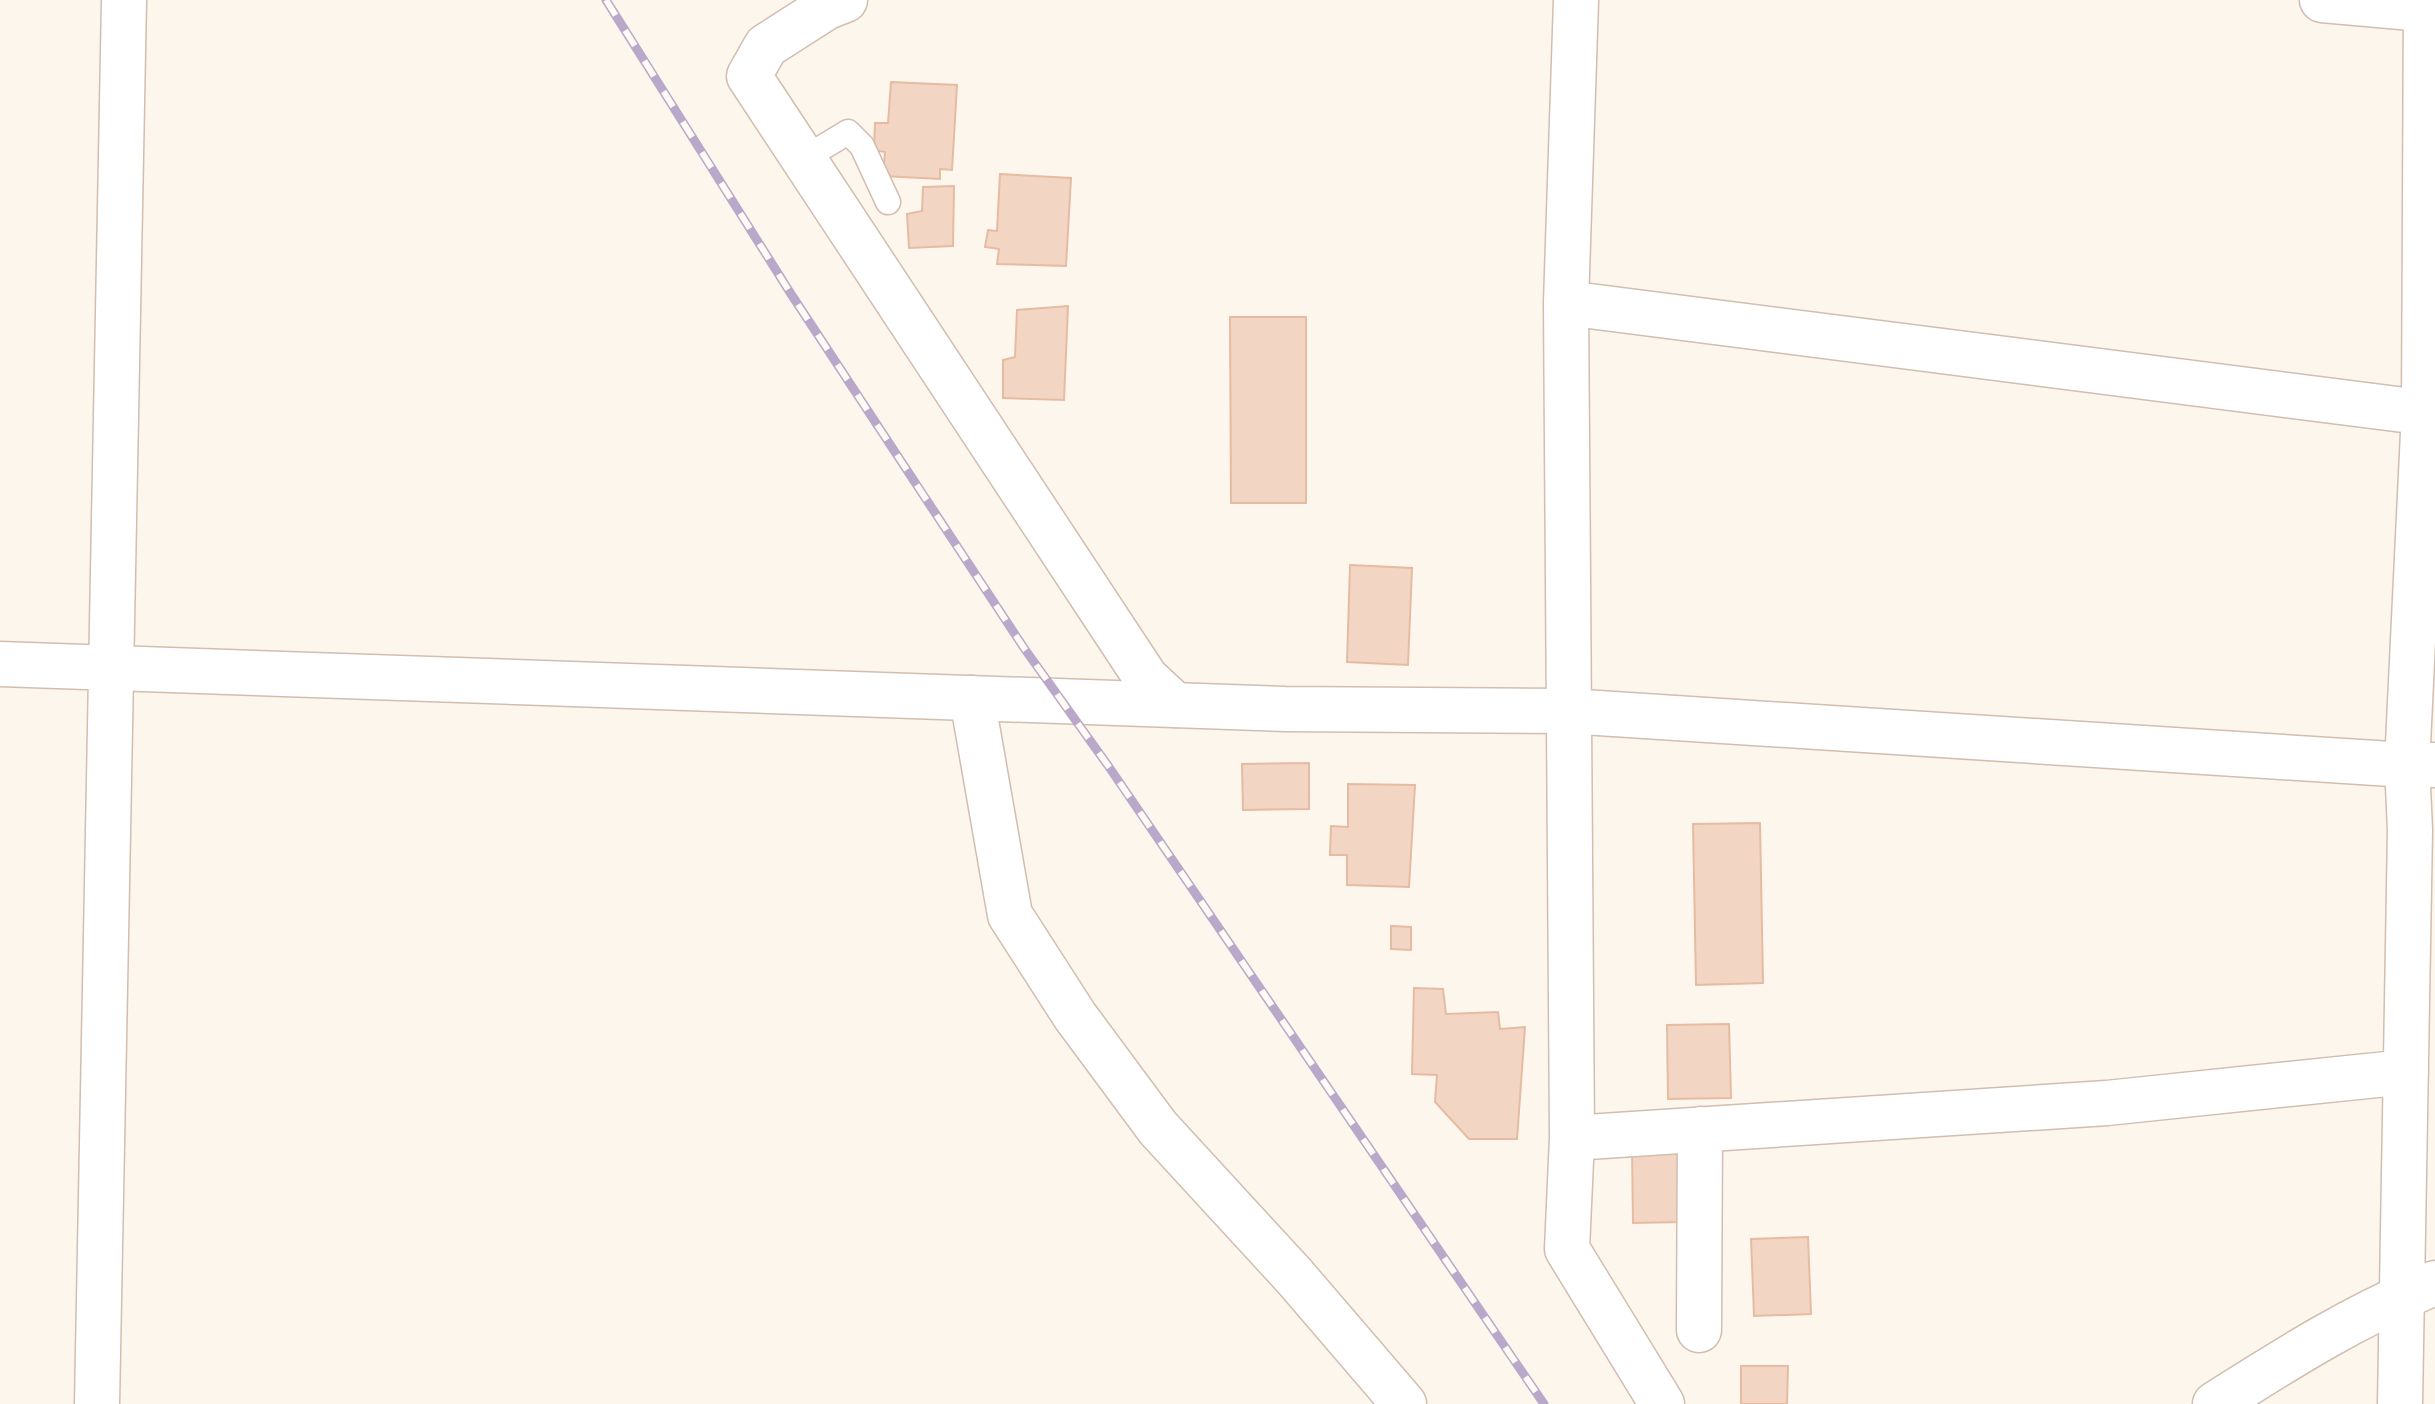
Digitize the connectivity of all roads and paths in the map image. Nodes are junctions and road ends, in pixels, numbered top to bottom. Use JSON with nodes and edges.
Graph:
{"nodes":[{"id":1,"x":124,"y":0,"type":"edge"},
{"id":2,"x":845,"y":0,"type":"edge"},
{"id":3,"x":1576,"y":0,"type":"edge"},
{"id":4,"x":2322,"y":0,"type":"edge"},
{"id":5,"x":2429,"y":7,"type":"edge"},
{"id":6,"x":809,"y":167,"type":"junction"},
{"id":7,"x":888,"y":202,"type":"dead end"},
{"id":8,"x":1566,"y":303,"type":"junction"},
{"id":9,"x":2429,"y":413,"type":"edge"},
{"id":10,"x":0,"y":664,"type":"edge"},
{"id":11,"x":111,"y":667,"type":"junction"},
{"id":12,"x":972,"y":698,"type":"junction"},
{"id":13,"x":1175,"y":705,"type":"junction"},
{"id":14,"x":1567,"y":711,"type":"junction"},
{"id":15,"x":2421,"y":765,"type":"edge"},
{"id":16,"x":2406,"y":1072,"type":"junction"},
{"id":17,"x":1700,"y":1129,"type":"junction"},
{"id":18,"x":1572,"y":1138,"type":"junction"},
{"id":19,"x":2418,"y":1289,"type":"edge"},
{"id":20,"x":1699,"y":1330,"type":"dead end"},
{"id":21,"x":97,"y":1404,"type":"edge"},
{"id":22,"x":1404,"y":1404,"type":"edge"},
{"id":23,"x":1662,"y":1404,"type":"edge"},
{"id":24,"x":2215,"y":1404,"type":"edge"},
{"id":25,"x":2400,"y":1404,"type":"edge"}],
"edges":[{"from":1,"to":11,"type":"street"},
{"from":2,"to":6,"type":"street"},
{"from":3,"to":8,"type":"street"},
{"from":4,"to":5,"type":"street"},
{"from":5,"to":9,"type":"street"},
{"from":6,"to":7,"type":"lane"},
{"from":6,"to":13,"type":"street"},
{"from":8,"to":9,"type":"street"},
{"from":8,"to":14,"type":"street"},
{"from":9,"to":15,"type":"street"},
{"from":10,"to":11,"type":"street"},
{"from":11,"to":12,"type":"street"},
{"from":11,"to":21,"type":"street"},
{"from":12,"to":13,"type":"street"},
{"from":12,"to":22,"type":"street"},
{"from":13,"to":14,"type":"street"},
{"from":14,"to":15,"type":"street"},
{"from":14,"to":18,"type":"street"},
{"from":15,"to":16,"type":"street"},
{"from":16,"to":17,"type":"street"},
{"from":16,"to":19,"type":"street"},
{"from":17,"to":18,"type":"street"},
{"from":17,"to":20,"type":"street"},
{"from":18,"to":23,"type":"street"},
{"from":19,"to":24,"type":"street"},
{"from":19,"to":25,"type":"street"}]}
